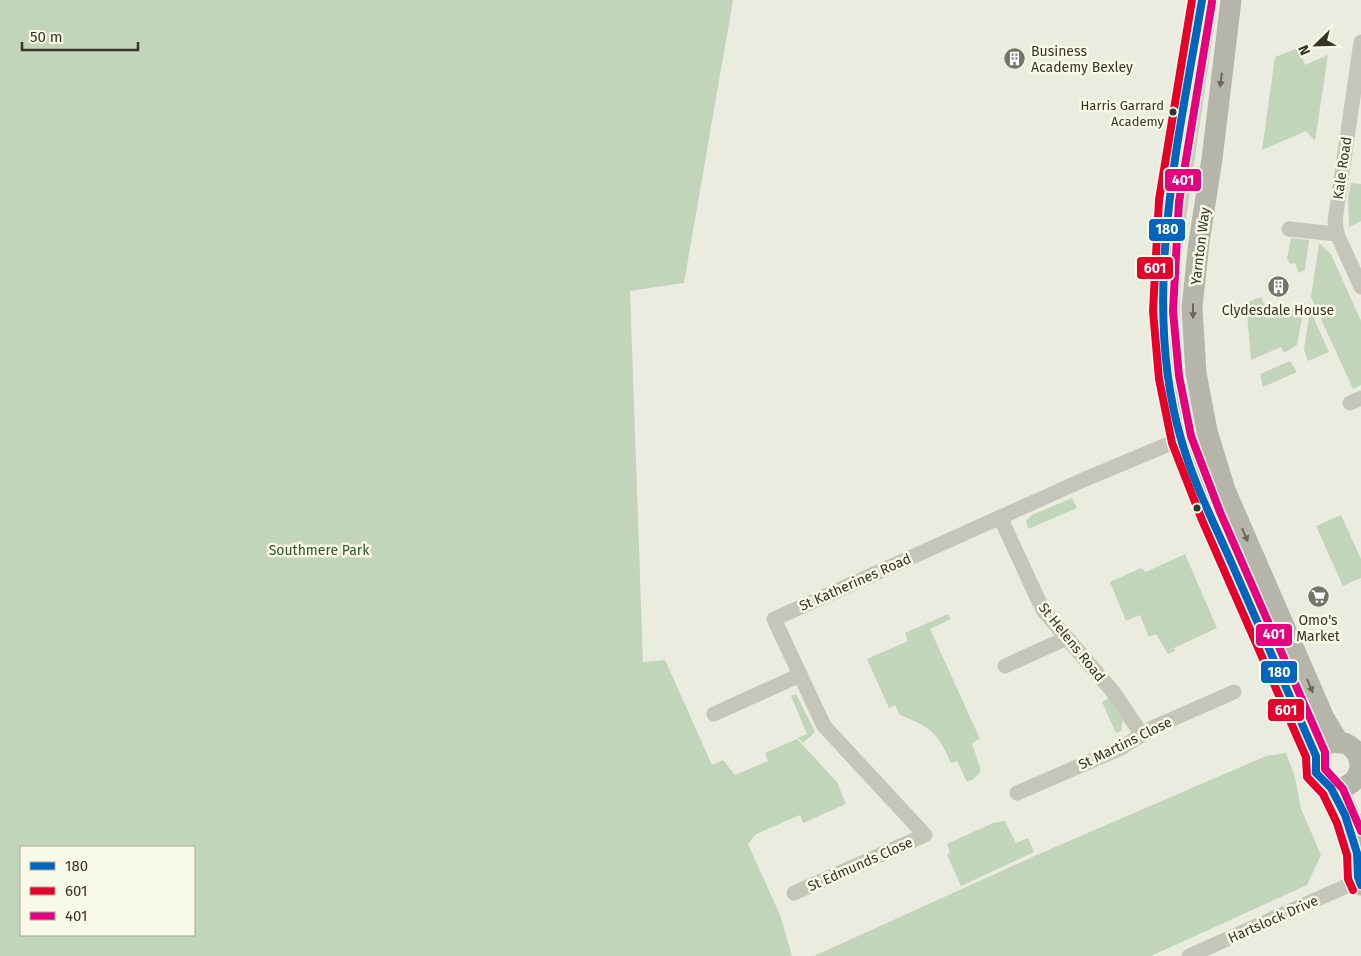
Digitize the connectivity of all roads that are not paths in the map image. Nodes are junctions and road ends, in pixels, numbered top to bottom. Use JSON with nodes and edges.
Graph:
{"nodes":[{"id":1,"x":1202,"y":0,"type":"edge"},
{"id":2,"x":1231,"y":0,"type":"edge"},
{"id":3,"x":1361,"y":42,"type":"edge"},
{"id":4,"x":1289,"y":229,"type":"dead end"},
{"id":5,"x":1337,"y":234,"type":"junction"},
{"id":6,"x":1361,"y":287,"type":"edge"},
{"id":7,"x":1207,"y":431,"type":"junction"},
{"id":8,"x":1181,"y":439,"type":"junction"},
{"id":9,"x":1000,"y":517,"type":"junction"},
{"id":10,"x":1067,"y":638,"type":"junction"},
{"id":11,"x":1005,"y":666,"type":"dead end"},
{"id":12,"x":800,"y":675,"type":"junction"},
{"id":13,"x":1234,"y":692,"type":"dead end"},
{"id":14,"x":714,"y":714,"type":"dead end"},
{"id":15,"x":1142,"y":735,"type":"junction"},
{"id":16,"x":1339,"y":742,"type":"junction"},
{"id":17,"x":1316,"y":756,"type":"junction"},
{"id":18,"x":1360,"y":756,"type":"edge"},
{"id":19,"x":1330,"y":787,"type":"junction"},
{"id":20,"x":1357,"y":790,"type":"edge"},
{"id":21,"x":1017,"y":793,"type":"dead end"},
{"id":22,"x":925,"y":835,"type":"joint"},
{"id":23,"x":1360,"y":873,"type":"edge"},
{"id":24,"x":794,"y":893,"type":"dead end"},
{"id":25,"x":1189,"y":956,"type":"edge"}],
"edges":[{"from":1,"to":8,"type":"street"},
{"from":2,"to":7,"type":"street","name":"Yarnton Way","one_way":true},
{"from":3,"to":5,"type":"street","name":"Kale Road"},
{"from":4,"to":5,"type":"street"},
{"from":5,"to":6,"type":"street","name":"Kale Road"},
{"from":7,"to":8,"type":"street"},
{"from":7,"to":16,"type":"street","name":"Yarnton Way","one_way":true},
{"from":8,"to":9,"type":"street","name":"St Katherines Road"},
{"from":8,"to":17,"type":"street"},
{"from":9,"to":10,"type":"street","name":"St Helens Road"},
{"from":9,"to":12,"type":"street","name":"St Katherines Road"},
{"from":10,"to":11,"type":"street"},
{"from":10,"to":15,"type":"street","name":"St Helens Road"},
{"from":12,"to":14,"type":"street"},
{"from":12,"to":22,"type":"street","name":"St Katherines Road"},
{"from":13,"to":15,"type":"street","name":"St Martins Close"},
{"from":15,"to":21,"type":"street","name":"St Martins Close"},
{"from":16,"to":17,"type":"street"},
{"from":16,"to":18,"type":"street","name":"Yarnton Way"},
{"from":17,"to":19,"type":"street"},
{"from":18,"to":20,"type":"street","name":"Yarnton Way"},
{"from":19,"to":20,"type":"street","name":"Yarnton Way"},
{"from":19,"to":23,"type":"street"},
{"from":22,"to":24,"type":"street","name":"St Edmunds Close"},
{"from":23,"to":25,"type":"street","name":"Hartslock Drive"}]}
